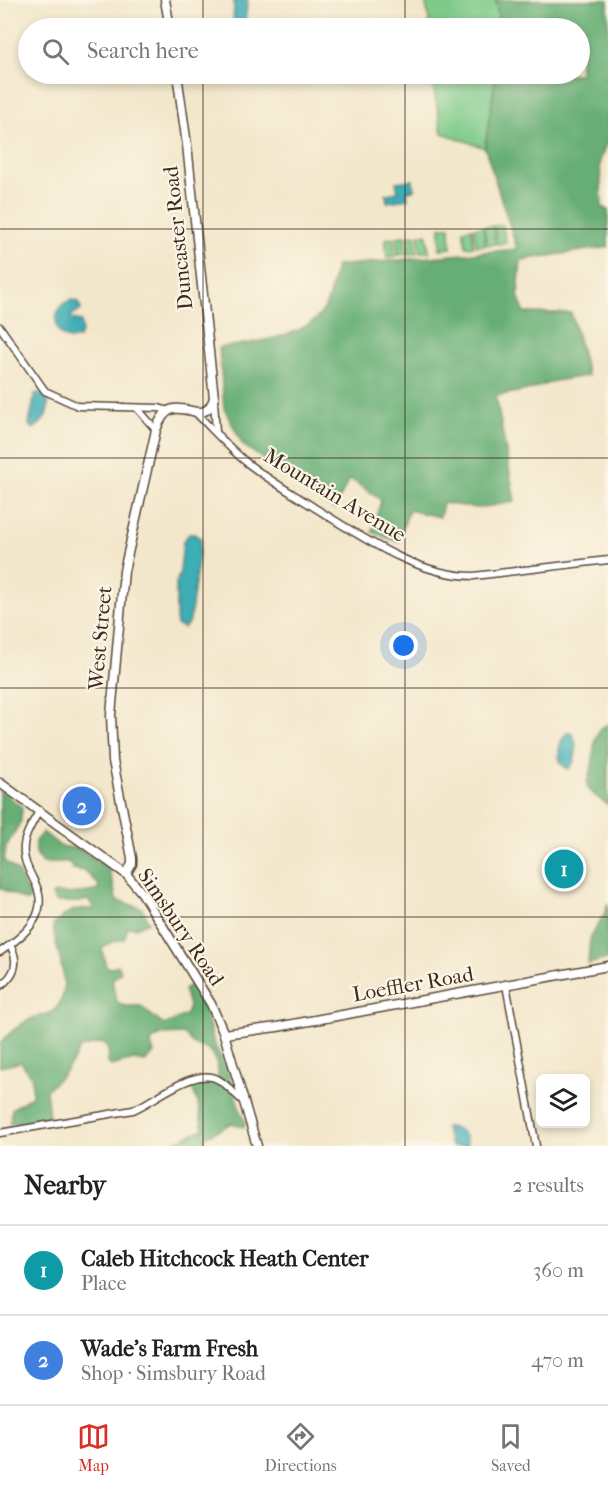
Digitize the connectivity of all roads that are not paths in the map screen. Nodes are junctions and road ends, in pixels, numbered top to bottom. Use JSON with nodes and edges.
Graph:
{"nodes":[{"id":1,"x":165,"y":0,"type":"edge"},
{"id":2,"x":168,"y":18,"type":"edge"},
{"id":3,"x":178,"y":84,"type":"edge"},
{"id":4,"x":0,"y":327,"type":"edge"},
{"id":5,"x":214,"y":398,"type":"junction"},
{"id":6,"x":137,"y":408,"type":"junction"},
{"id":7,"x":169,"y":411,"type":"junction"},
{"id":8,"x":196,"y":413,"type":"junction"},
{"id":9,"x":156,"y":430,"type":"junction"},
{"id":10,"x":216,"y":433,"type":"junction"},
{"id":11,"x":608,"y":560,"type":"edge"},
{"id":12,"x":0,"y":783,"type":"edge"},
{"id":13,"x":39,"y":811,"type":"junction"},
{"id":14,"x":126,"y":874,"type":"junction"},
{"id":15,"x":10,"y":945,"type":"junction"},
{"id":16,"x":0,"y":952,"type":"edge"},
{"id":17,"x":608,"y":966,"type":"edge"},
{"id":18,"x":506,"y":985,"type":"junction"},
{"id":19,"x":0,"y":986,"type":"edge"},
{"id":20,"x":224,"y":1034,"type":"junction"},
{"id":21,"x":245,"y":1103,"type":"junction"},
{"id":22,"x":0,"y":1133,"type":"edge"},
{"id":23,"x":257,"y":1146,"type":"edge"},
{"id":24,"x":536,"y":1146,"type":"edge"}],
"edges":[{"from":1,"to":2,"type":"street"},
{"from":3,"to":5,"type":"street","name":"Duncaster Road"},
{"from":4,"to":6,"type":"street"},
{"from":5,"to":8,"type":"street"},
{"from":5,"to":10,"type":"street","name":"Duncaster Road"},
{"from":6,"to":7,"type":"street"},
{"from":6,"to":9,"type":"street"},
{"from":7,"to":8,"type":"street"},
{"from":7,"to":9,"type":"street","name":"West Street"},
{"from":8,"to":10,"type":"street","name":"Mountain Avenue"},
{"from":9,"to":14,"type":"street","name":"West Street"},
{"from":10,"to":11,"type":"street","name":"Mountain Avenue"},
{"from":12,"to":13,"type":"street","name":"Simsbury Road"},
{"from":13,"to":14,"type":"street","name":"Simsbury Road"},
{"from":13,"to":15,"type":"street"},
{"from":14,"to":20,"type":"street","name":"Simsbury Road"},
{"from":15,"to":16,"type":"street"},
{"from":15,"to":19,"type":"street"},
{"from":17,"to":18,"type":"street","name":"Loeffler Road"},
{"from":18,"to":20,"type":"street","name":"Loeffler Road"},
{"from":18,"to":24,"type":"street"},
{"from":20,"to":21,"type":"street","name":"Simsbury Road"},
{"from":21,"to":22,"type":"street"},
{"from":21,"to":23,"type":"street","name":"Simsbury Road"}]}
